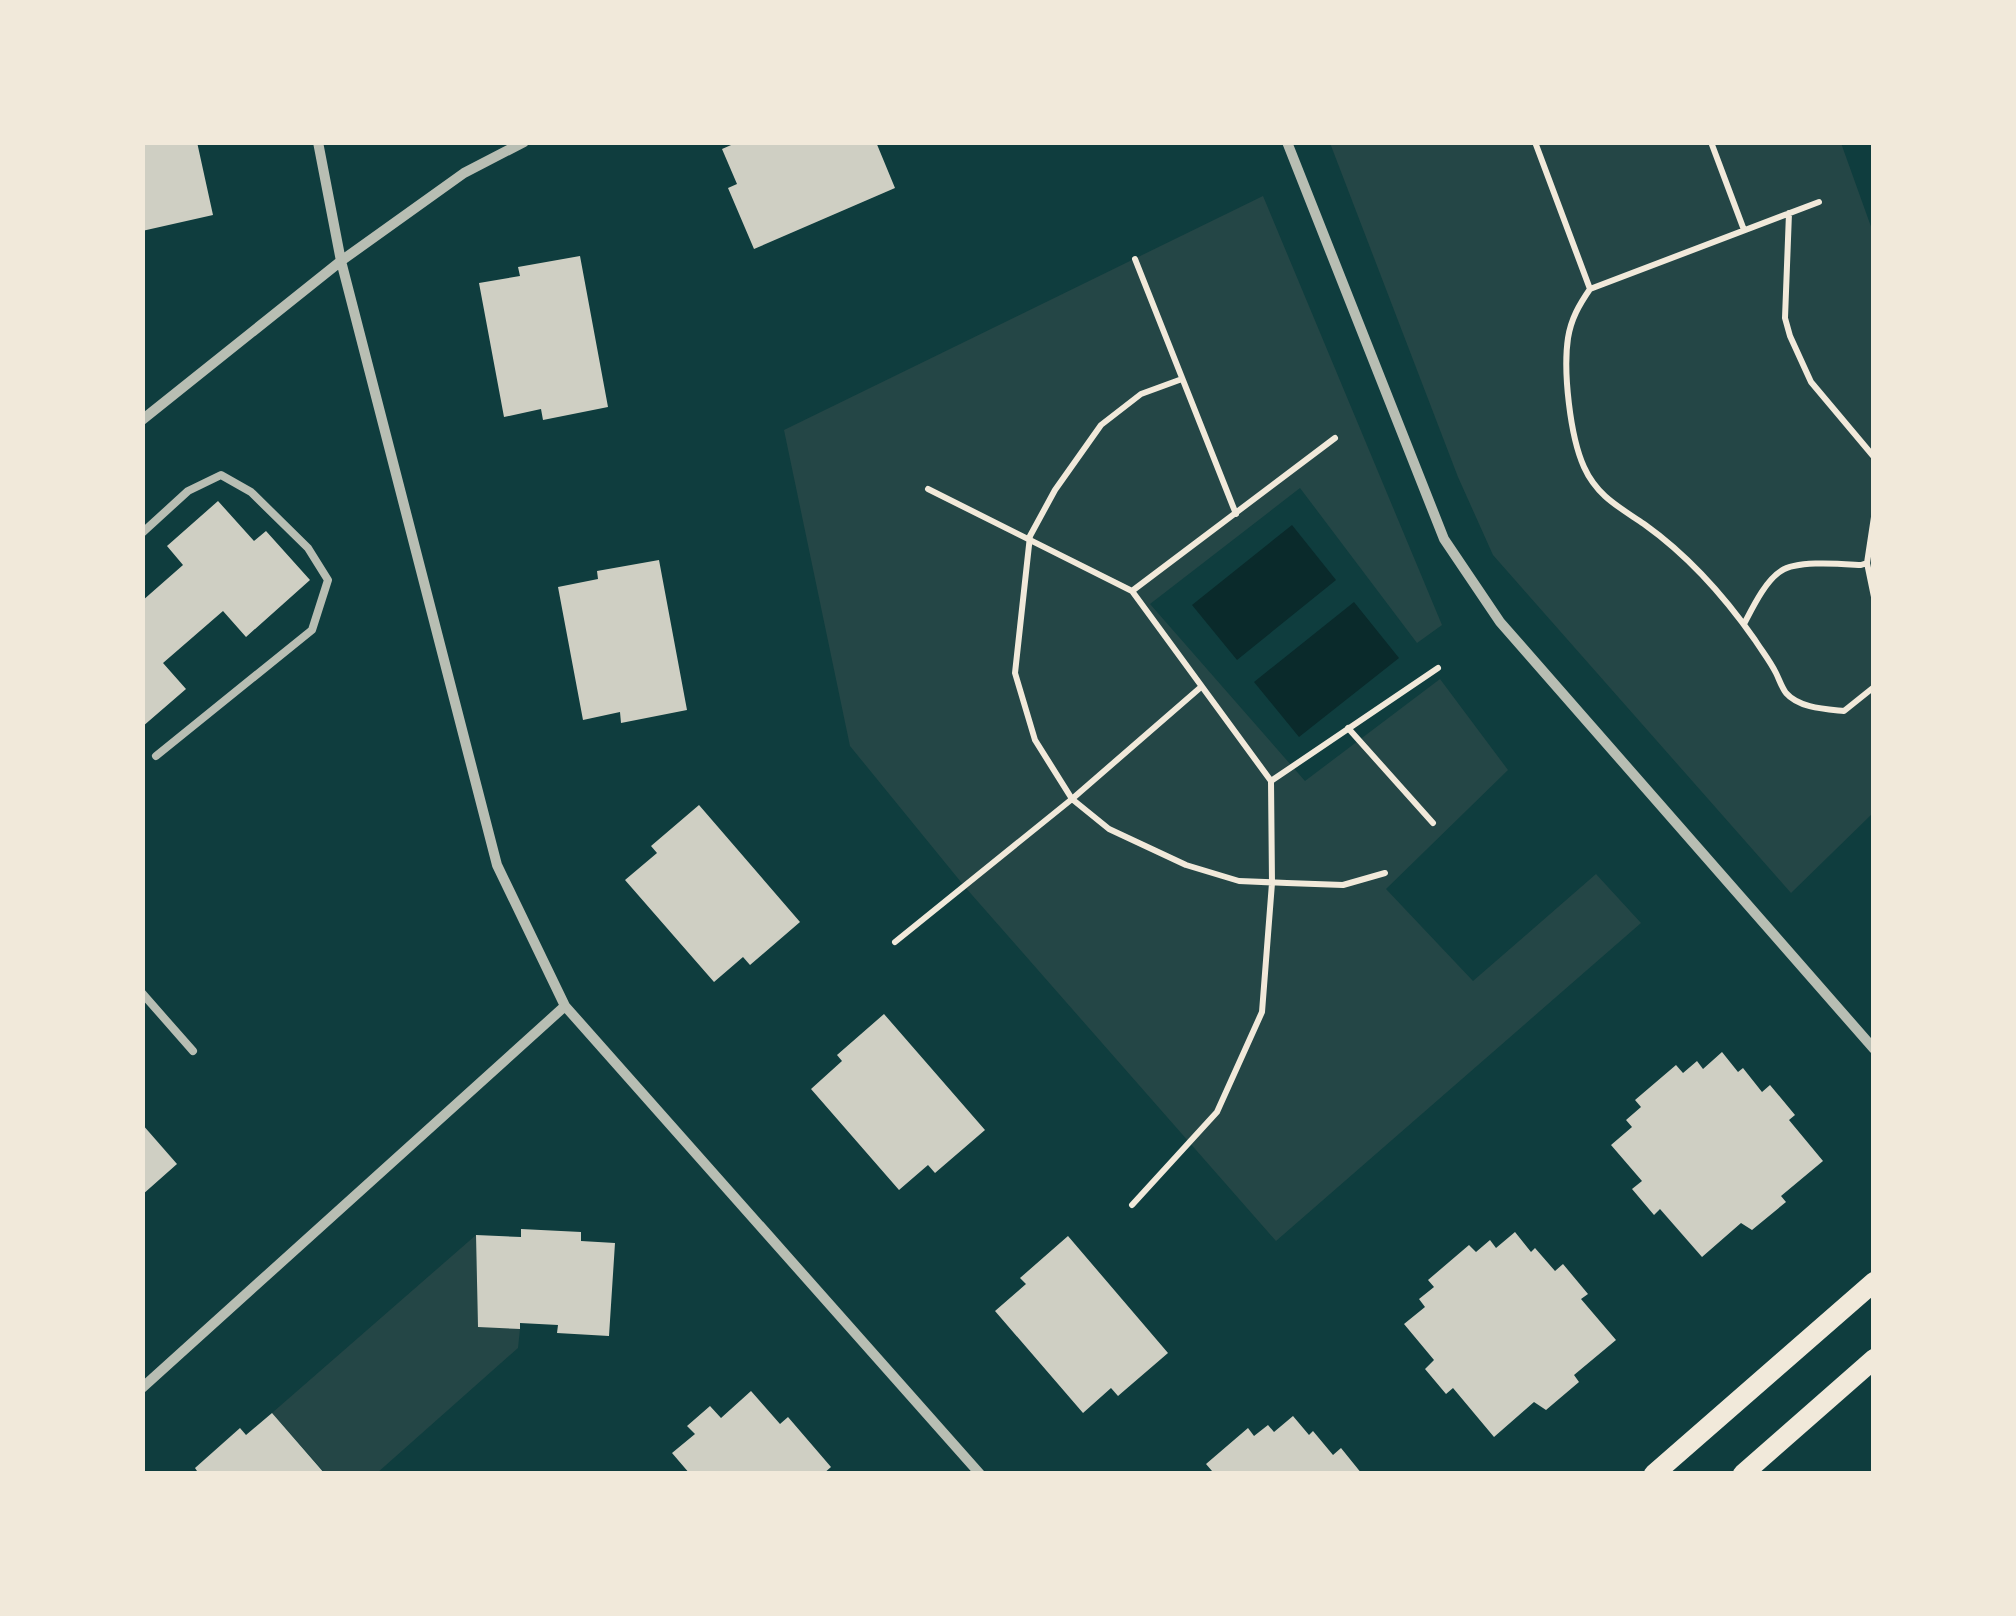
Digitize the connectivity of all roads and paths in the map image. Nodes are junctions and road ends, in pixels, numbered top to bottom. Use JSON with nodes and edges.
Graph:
{"nodes":[{"id":1,"x":318,"y":142,"type":"edge"},
{"id":2,"x":524,"y":142,"type":"edge"},
{"id":3,"x":1287,"y":142,"type":"edge"},
{"id":4,"x":1535,"y":142,"type":"edge"},
{"id":5,"x":1711,"y":142,"type":"edge"},
{"id":6,"x":1819,"y":202,"type":"dead end"},
{"id":7,"x":1789,"y":213,"type":"junction"},
{"id":8,"x":1744,"y":230,"type":"junction"},
{"id":9,"x":1135,"y":259,"type":"dead end"},
{"id":10,"x":340,"y":261,"type":"junction"},
{"id":11,"x":1590,"y":289,"type":"junction"},
{"id":12,"x":1182,"y":379,"type":"junction"},
{"id":13,"x":142,"y":420,"type":"edge"},
{"id":14,"x":1335,"y":438,"type":"dead end"},
{"id":15,"x":1874,"y":457,"type":"edge"},
{"id":16,"x":928,"y":489,"type":"dead end"},
{"id":17,"x":1236,"y":514,"type":"junction"},
{"id":18,"x":1874,"y":517,"type":"edge"},
{"id":19,"x":142,"y":533,"type":"edge"},
{"id":20,"x":1030,"y":540,"type":"junction"},
{"id":21,"x":1867,"y":563,"type":"junction"},
{"id":22,"x":1132,"y":591,"type":"junction"},
{"id":23,"x":1874,"y":597,"type":"edge"},
{"id":24,"x":1744,"y":624,"type":"junction"},
{"id":25,"x":1438,"y":668,"type":"dead end"},
{"id":26,"x":1201,"y":686,"type":"junction"},
{"id":27,"x":1874,"y":687,"type":"edge"},
{"id":28,"x":1348,"y":728,"type":"junction"},
{"id":29,"x":156,"y":756,"type":"dead end"},
{"id":30,"x":1270,"y":780,"type":"junction"},
{"id":31,"x":1072,"y":799,"type":"junction"},
{"id":32,"x":1433,"y":823,"type":"dead end"},
{"id":33,"x":1385,"y":873,"type":"dead end"},
{"id":34,"x":1272,"y":883,"type":"junction"},
{"id":35,"x":895,"y":942,"type":"dead end"},
{"id":36,"x":142,"y":993,"type":"edge"},
{"id":37,"x":565,"y":1006,"type":"junction"},
{"id":38,"x":1874,"y":1049,"type":"edge"},
{"id":39,"x":193,"y":1051,"type":"dead end"},
{"id":40,"x":1132,"y":1205,"type":"dead end"},
{"id":41,"x":1874,"y":1282,"type":"edge"},
{"id":42,"x":1874,"y":1359,"type":"edge"},
{"id":43,"x":142,"y":1388,"type":"edge"},
{"id":44,"x":980,"y":1474,"type":"edge"},
{"id":45,"x":1654,"y":1474,"type":"edge"},
{"id":46,"x":1743,"y":1474,"type":"edge"}],
"edges":[{"from":1,"to":10,"type":"street"},
{"from":2,"to":10,"type":"street"},
{"from":3,"to":38,"type":"street"},
{"from":4,"to":11,"type":"path"},
{"from":5,"to":8,"type":"path"},
{"from":6,"to":7,"type":"path"},
{"from":7,"to":8,"type":"path"},
{"from":7,"to":15,"type":"path"},
{"from":8,"to":11,"type":"path"},
{"from":9,"to":12,"type":"path"},
{"from":10,"to":13,"type":"street"},
{"from":10,"to":37,"type":"street"},
{"from":11,"to":24,"type":"path"},
{"from":12,"to":17,"type":"path"},
{"from":12,"to":20,"type":"path"},
{"from":14,"to":17,"type":"path"},
{"from":16,"to":20,"type":"path"},
{"from":17,"to":22,"type":"path"},
{"from":18,"to":21,"type":"path"},
{"from":19,"to":29,"type":"lane"},
{"from":20,"to":22,"type":"path"},
{"from":20,"to":31,"type":"path"},
{"from":21,"to":23,"type":"path"},
{"from":21,"to":24,"type":"path"},
{"from":22,"to":26,"type":"path"},
{"from":24,"to":27,"type":"path"},
{"from":25,"to":28,"type":"path"},
{"from":26,"to":30,"type":"path"},
{"from":26,"to":31,"type":"path"},
{"from":28,"to":30,"type":"path"},
{"from":28,"to":32,"type":"path"},
{"from":30,"to":34,"type":"path"},
{"from":31,"to":34,"type":"path"},
{"from":31,"to":35,"type":"path"},
{"from":33,"to":34,"type":"path"},
{"from":34,"to":40,"type":"path"},
{"from":36,"to":39,"type":"lane"},
{"from":37,"to":43,"type":"street"},
{"from":37,"to":44,"type":"street"},
{"from":41,"to":45,"type":"main road"},
{"from":42,"to":46,"type":"main road"}]}
